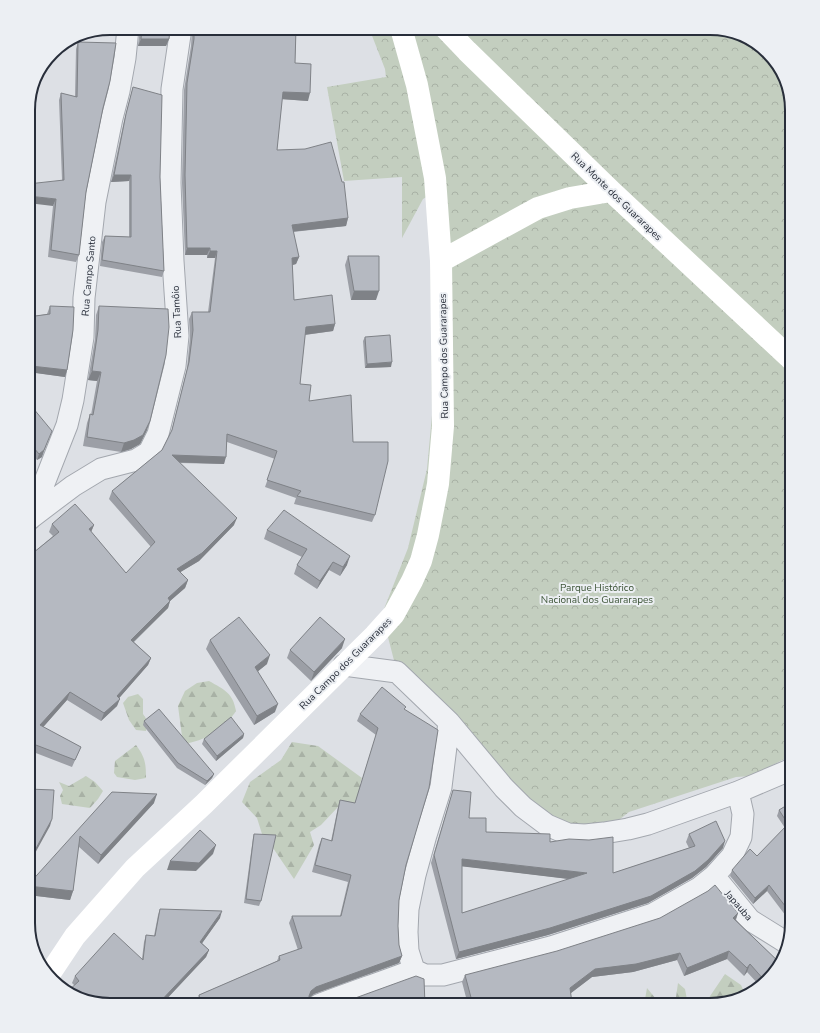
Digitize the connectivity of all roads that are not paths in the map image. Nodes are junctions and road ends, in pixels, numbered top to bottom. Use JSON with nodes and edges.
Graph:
{"nodes":[{"id":1,"x":127,"y":35,"type":"edge"},
{"id":2,"x":180,"y":35,"type":"edge"},
{"id":3,"x":403,"y":35,"type":"edge"},
{"id":4,"x":452,"y":35,"type":"edge"},
{"id":5,"x":611,"y":191,"type":"junction"},
{"id":6,"x":441,"y":261,"type":"junction"},
{"id":7,"x":785,"y":353,"type":"edge"},
{"id":8,"x":35,"y":505,"type":"edge"},
{"id":9,"x":35,"y":515,"type":"edge"},
{"id":10,"x":344,"y":665,"type":"junction"},
{"id":11,"x":449,"y":722,"type":"junction"},
{"id":12,"x":785,"y":773,"type":"edge"},
{"id":13,"x":738,"y":792,"type":"junction"},
{"id":14,"x":714,"y":876,"type":"junction"},
{"id":15,"x":783,"y":939,"type":"edge"},
{"id":16,"x":52,"y":970,"type":"edge"},
{"id":17,"x":414,"y":970,"type":"junction"},
{"id":18,"x":335,"y":998,"type":"edge"}],
"edges":[{"from":1,"to":8,"type":"street","name":"Rua Campo Santo"},
{"from":2,"to":9,"type":"street","name":"Rua Tamôio"},
{"from":3,"to":6,"type":"street","name":"Rua Campo dos Guararapes"},
{"from":4,"to":5,"type":"street","name":"Rua Monte dos Guararapes"},
{"from":5,"to":6,"type":"street"},
{"from":5,"to":7,"type":"street","name":"Rua Monte dos Guararapes"},
{"from":6,"to":10,"type":"street","name":"Rua Campo dos Guararapes"},
{"from":10,"to":11,"type":"street"},
{"from":10,"to":16,"type":"street","name":"Rua Campo dos Guararapes"},
{"from":11,"to":13,"type":"street"},
{"from":11,"to":17,"type":"street"},
{"from":12,"to":13,"type":"street"},
{"from":13,"to":14,"type":"street"},
{"from":14,"to":15,"type":"street","name":"Japauba"},
{"from":14,"to":17,"type":"street"},
{"from":17,"to":18,"type":"street"}]}
